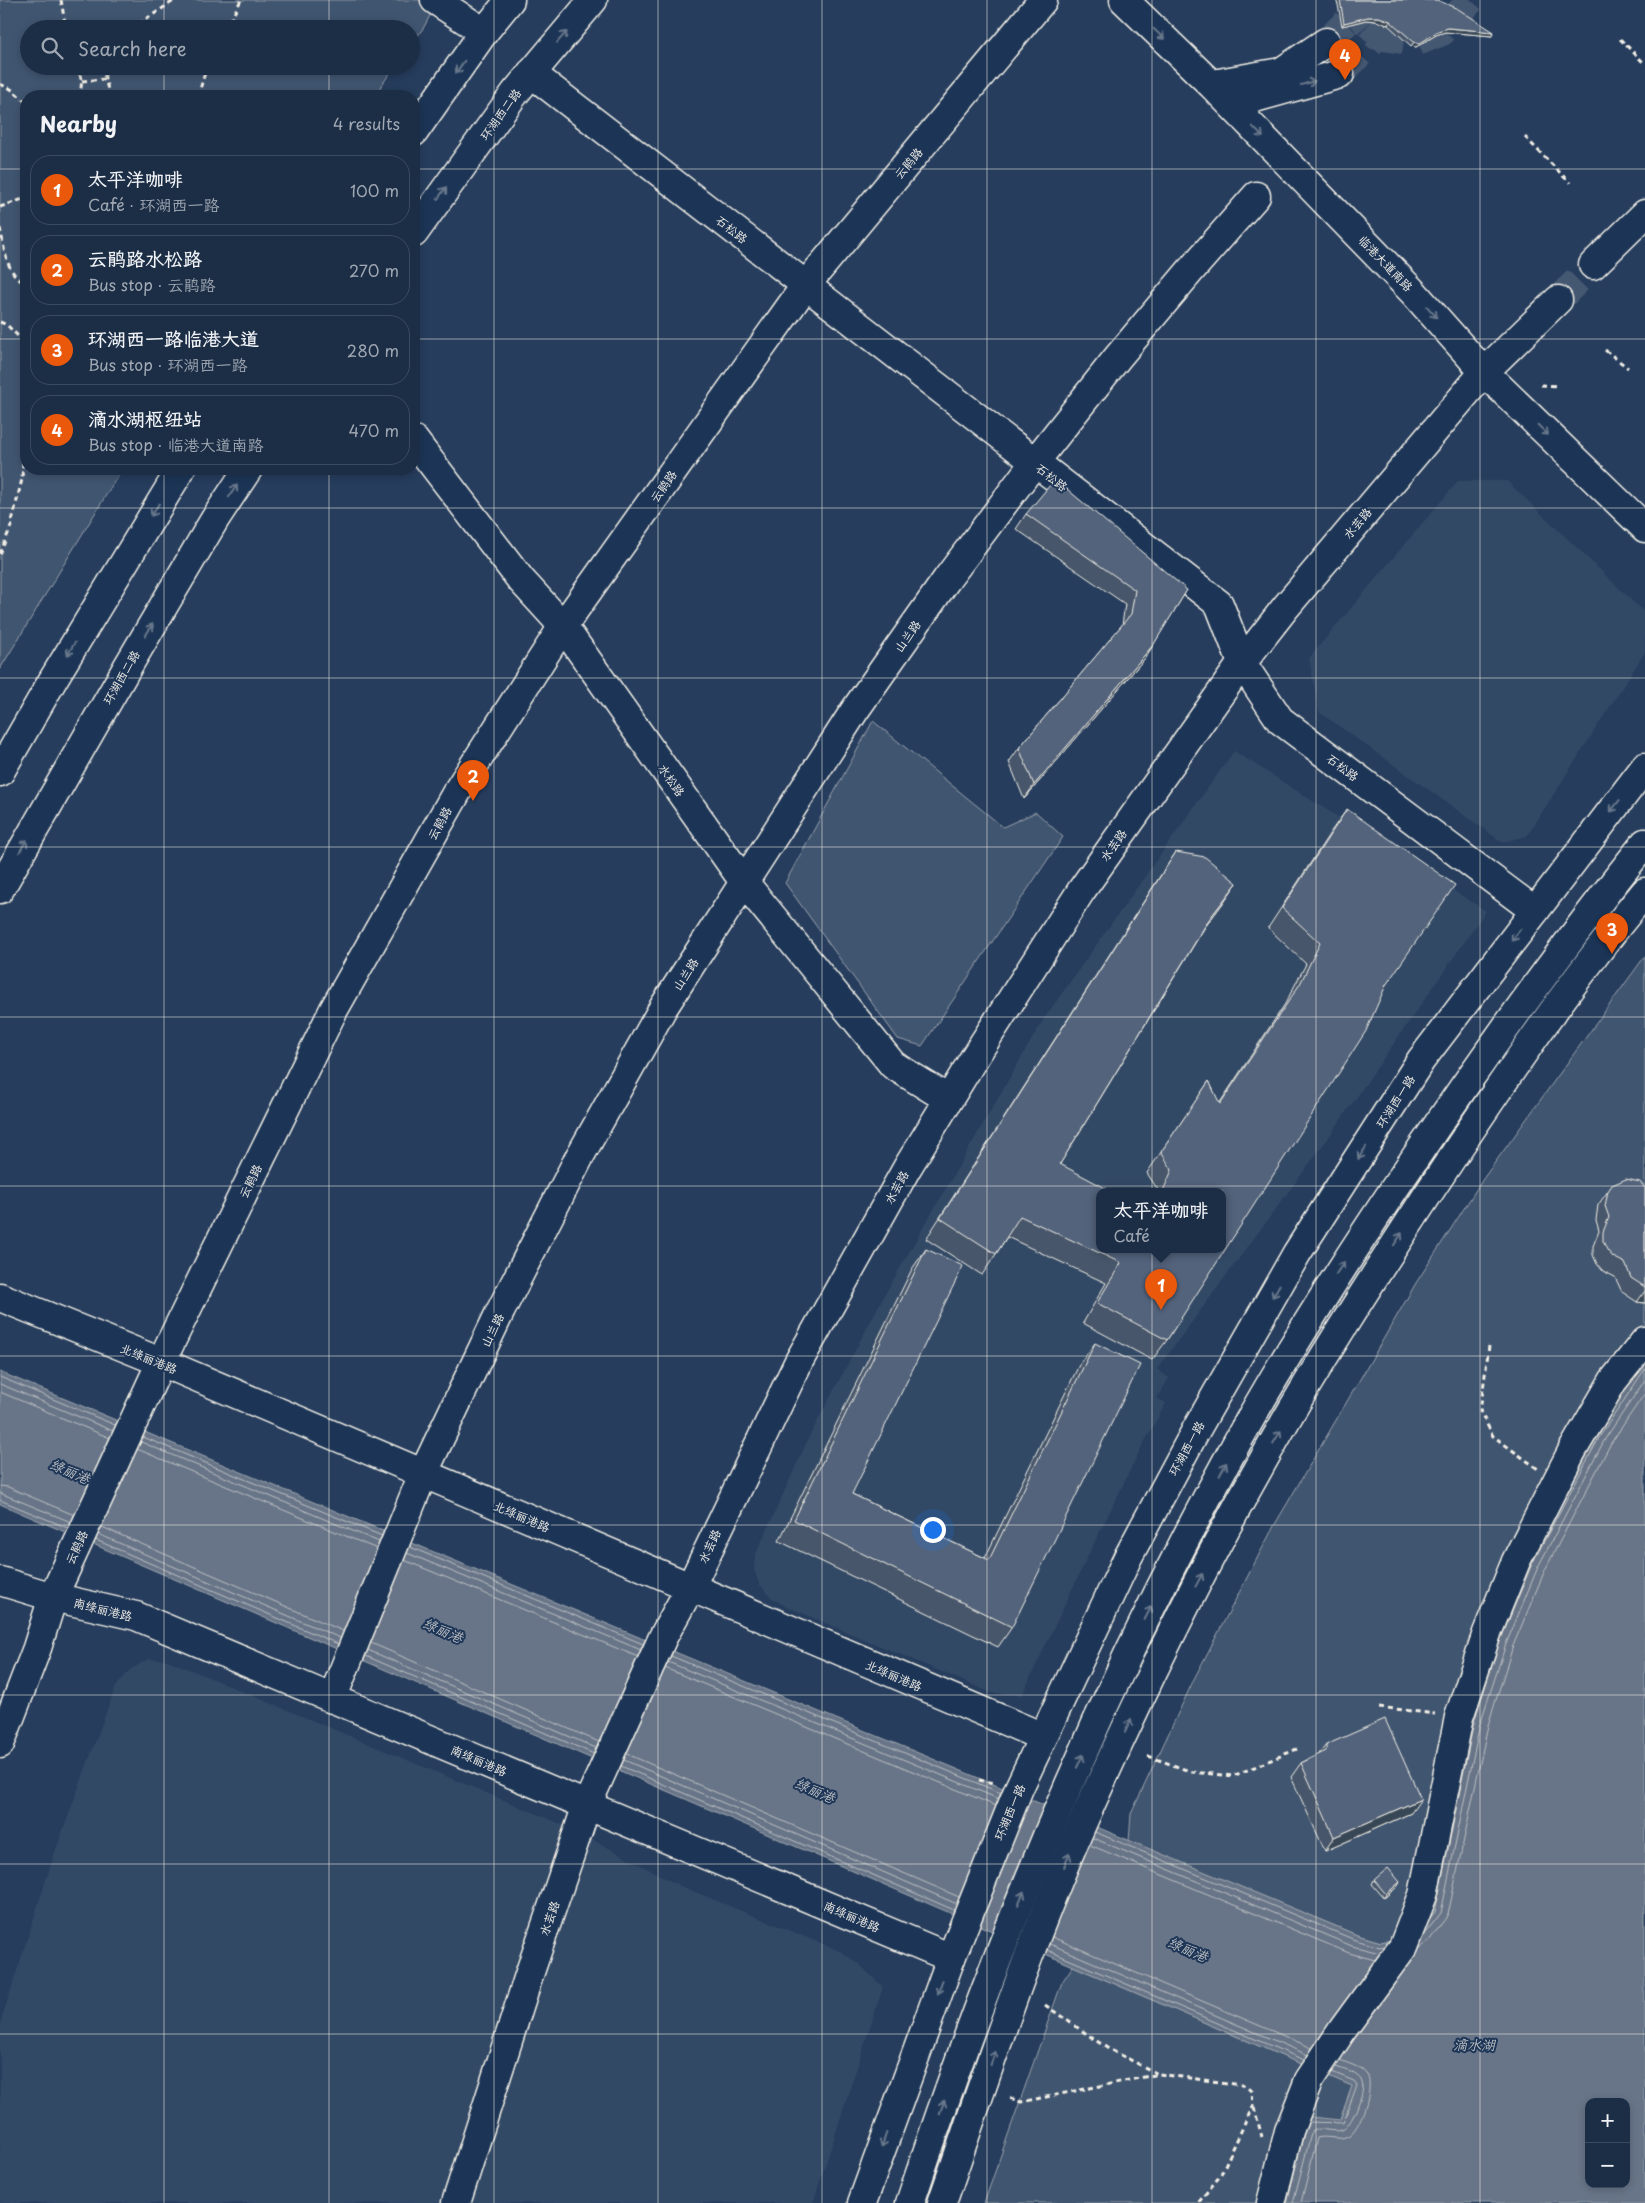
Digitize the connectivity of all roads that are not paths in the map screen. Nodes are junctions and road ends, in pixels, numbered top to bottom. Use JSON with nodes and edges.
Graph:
{"nodes":[{"id":1,"x":435,"y":0,"type":"edge"},
{"id":2,"x":510,"y":0,"type":"edge"},
{"id":3,"x":593,"y":0,"type":"edge"},
{"id":4,"x":1043,"y":0,"type":"edge"},
{"id":5,"x":1124,"y":0,"type":"edge"},
{"id":6,"x":484,"y":32,"type":"junction"},
{"id":7,"x":1326,"y":42,"type":"tunnel mouth"},
{"id":8,"x":531,"y":73,"type":"junction"},
{"id":9,"x":1340,"y":74,"type":"tunnel mouth"},
{"id":10,"x":1212,"y":84,"type":"junction"},
{"id":11,"x":420,"y":123,"type":"edge"},
{"id":12,"x":1256,"y":196,"type":"dead end"},
{"id":13,"x":1645,"y":214,"type":"edge"},
{"id":14,"x":420,"y":225,"type":"edge"},
{"id":15,"x":1593,"y":265,"type":"tunnel mouth"},
{"id":16,"x":806,"y":286,"type":"junction"},
{"id":17,"x":1558,"y":300,"type":"tunnel mouth"},
{"id":18,"x":1484,"y":372,"type":"junction"},
{"id":19,"x":420,"y":448,"type":"edge"},
{"id":20,"x":1034,"y":463,"type":"junction"},
{"id":21,"x":177,"y":475,"type":"edge"},
{"id":22,"x":244,"y":475,"type":"edge"},
{"id":23,"x":1645,"y":528,"type":"edge"},
{"id":24,"x":564,"y":626,"type":"junction"},
{"id":25,"x":1242,"y":663,"type":"junction"},
{"id":26,"x":1645,"y":767,"type":"edge"},
{"id":27,"x":0,"y":772,"type":"edge"},
{"id":28,"x":1645,"y":843,"type":"edge"},
{"id":29,"x":744,"y":882,"type":"junction"},
{"id":30,"x":0,"y":889,"type":"edge"},
{"id":31,"x":1645,"y":892,"type":"edge"},
{"id":32,"x":1534,"y":911,"type":"junction"},
{"id":33,"x":948,"y":1099,"type":"junction"},
{"id":34,"x":0,"y":1297,"type":"edge"},
{"id":35,"x":1645,"y":1341,"type":"edge"},
{"id":36,"x":161,"y":1362,"type":"junction"},
{"id":37,"x":423,"y":1474,"type":"junction"},
{"id":38,"x":0,"y":1581,"type":"edge"},
{"id":39,"x":690,"y":1588,"type":"junction"},
{"id":40,"x":53,"y":1597,"type":"junction"},
{"id":41,"x":332,"y":1699,"type":"junction"},
{"id":42,"x":1043,"y":1737,"type":"junction"},
{"id":43,"x":0,"y":1744,"type":"edge"},
{"id":44,"x":587,"y":1805,"type":"junction"},
{"id":45,"x":951,"y":1958,"type":"junction"},
{"id":46,"x":456,"y":2203,"type":"edge"},
{"id":47,"x":862,"y":2203,"type":"edge"},
{"id":48,"x":910,"y":2203,"type":"edge"},
{"id":49,"x":942,"y":2203,"type":"edge"},
{"id":50,"x":1271,"y":2203,"type":"edge"}],
"edges":[{"from":1,"to":6,"type":"street"},
{"from":2,"to":6,"type":"street"},
{"from":8,"to":3,"type":"street","name":"环湖西二路","one_way":true},
{"from":4,"to":16,"type":"street","name":"云鹃路"},
{"from":5,"to":10,"type":"street","name":"临港大道南路","one_way":true},
{"from":6,"to":11,"type":"street","one_way":true},
{"from":7,"to":10,"type":"street"},
{"from":14,"to":8,"type":"street","name":"环湖西二路","one_way":true},
{"from":8,"to":16,"type":"street","name":"石松路"},
{"from":10,"to":9,"type":"street","one_way":true},
{"from":10,"to":18,"type":"street","name":"临港大道南路","one_way":true},
{"from":12,"to":20,"type":"street","name":"山兰路"},
{"from":13,"to":15,"type":"street"},
{"from":16,"to":20,"type":"street","name":"石松路"},
{"from":16,"to":24,"type":"street","name":"云鹃路"},
{"from":17,"to":18,"type":"street","name":"水芸路"},
{"from":18,"to":23,"type":"street","name":"临港大道南路","one_way":true},
{"from":18,"to":25,"type":"street","name":"水芸路"},
{"from":19,"to":24,"type":"street","name":"水松路"},
{"from":20,"to":25,"type":"street","name":"石松路"},
{"from":20,"to":29,"type":"street","name":"山兰路"},
{"from":21,"to":27,"type":"street","one_way":true},
{"from":30,"to":22,"type":"street","name":"环湖西二路","one_way":true},
{"from":24,"to":29,"type":"street","name":"水松路"},
{"from":24,"to":36,"type":"street","name":"云鹃路"},
{"from":25,"to":32,"type":"street","name":"石松路"},
{"from":25,"to":33,"type":"street","name":"水芸路"},
{"from":26,"to":32,"type":"street","name":"环湖西一路","one_way":true},
{"from":48,"to":28,"type":"street","one_way":true},
{"from":29,"to":33,"type":"street","name":"水松路"},
{"from":29,"to":37,"type":"street","name":"山兰路"},
{"from":49,"to":31,"type":"street","one_way":true},
{"from":32,"to":42,"type":"street","name":"环湖西一路","one_way":true},
{"from":33,"to":39,"type":"street","name":"水芸路"},
{"from":34,"to":36,"type":"street","name":"北绿丽港路"},
{"from":35,"to":50,"type":"street"},
{"from":36,"to":37,"type":"street","name":"北绿丽港路"},
{"from":36,"to":40,"type":"street","name":"云鹃路"},
{"from":37,"to":39,"type":"street","name":"北绿丽港路"},
{"from":37,"to":41,"type":"street","name":"山兰路"},
{"from":38,"to":40,"type":"street","name":"南绿丽港路"},
{"from":39,"to":42,"type":"street","name":"北绿丽港路"},
{"from":39,"to":44,"type":"street","name":"水芸路"},
{"from":40,"to":41,"type":"street","name":"南绿丽港路"},
{"from":40,"to":43,"type":"street","name":"云鹃路"},
{"from":41,"to":44,"type":"street","name":"南绿丽港路"},
{"from":42,"to":45,"type":"street","name":"环湖西一路"},
{"from":44,"to":45,"type":"street","name":"南绿丽港路"},
{"from":44,"to":46,"type":"street","name":"水芸路"},
{"from":45,"to":47,"type":"street","name":"环湖西一路","one_way":true}]}
